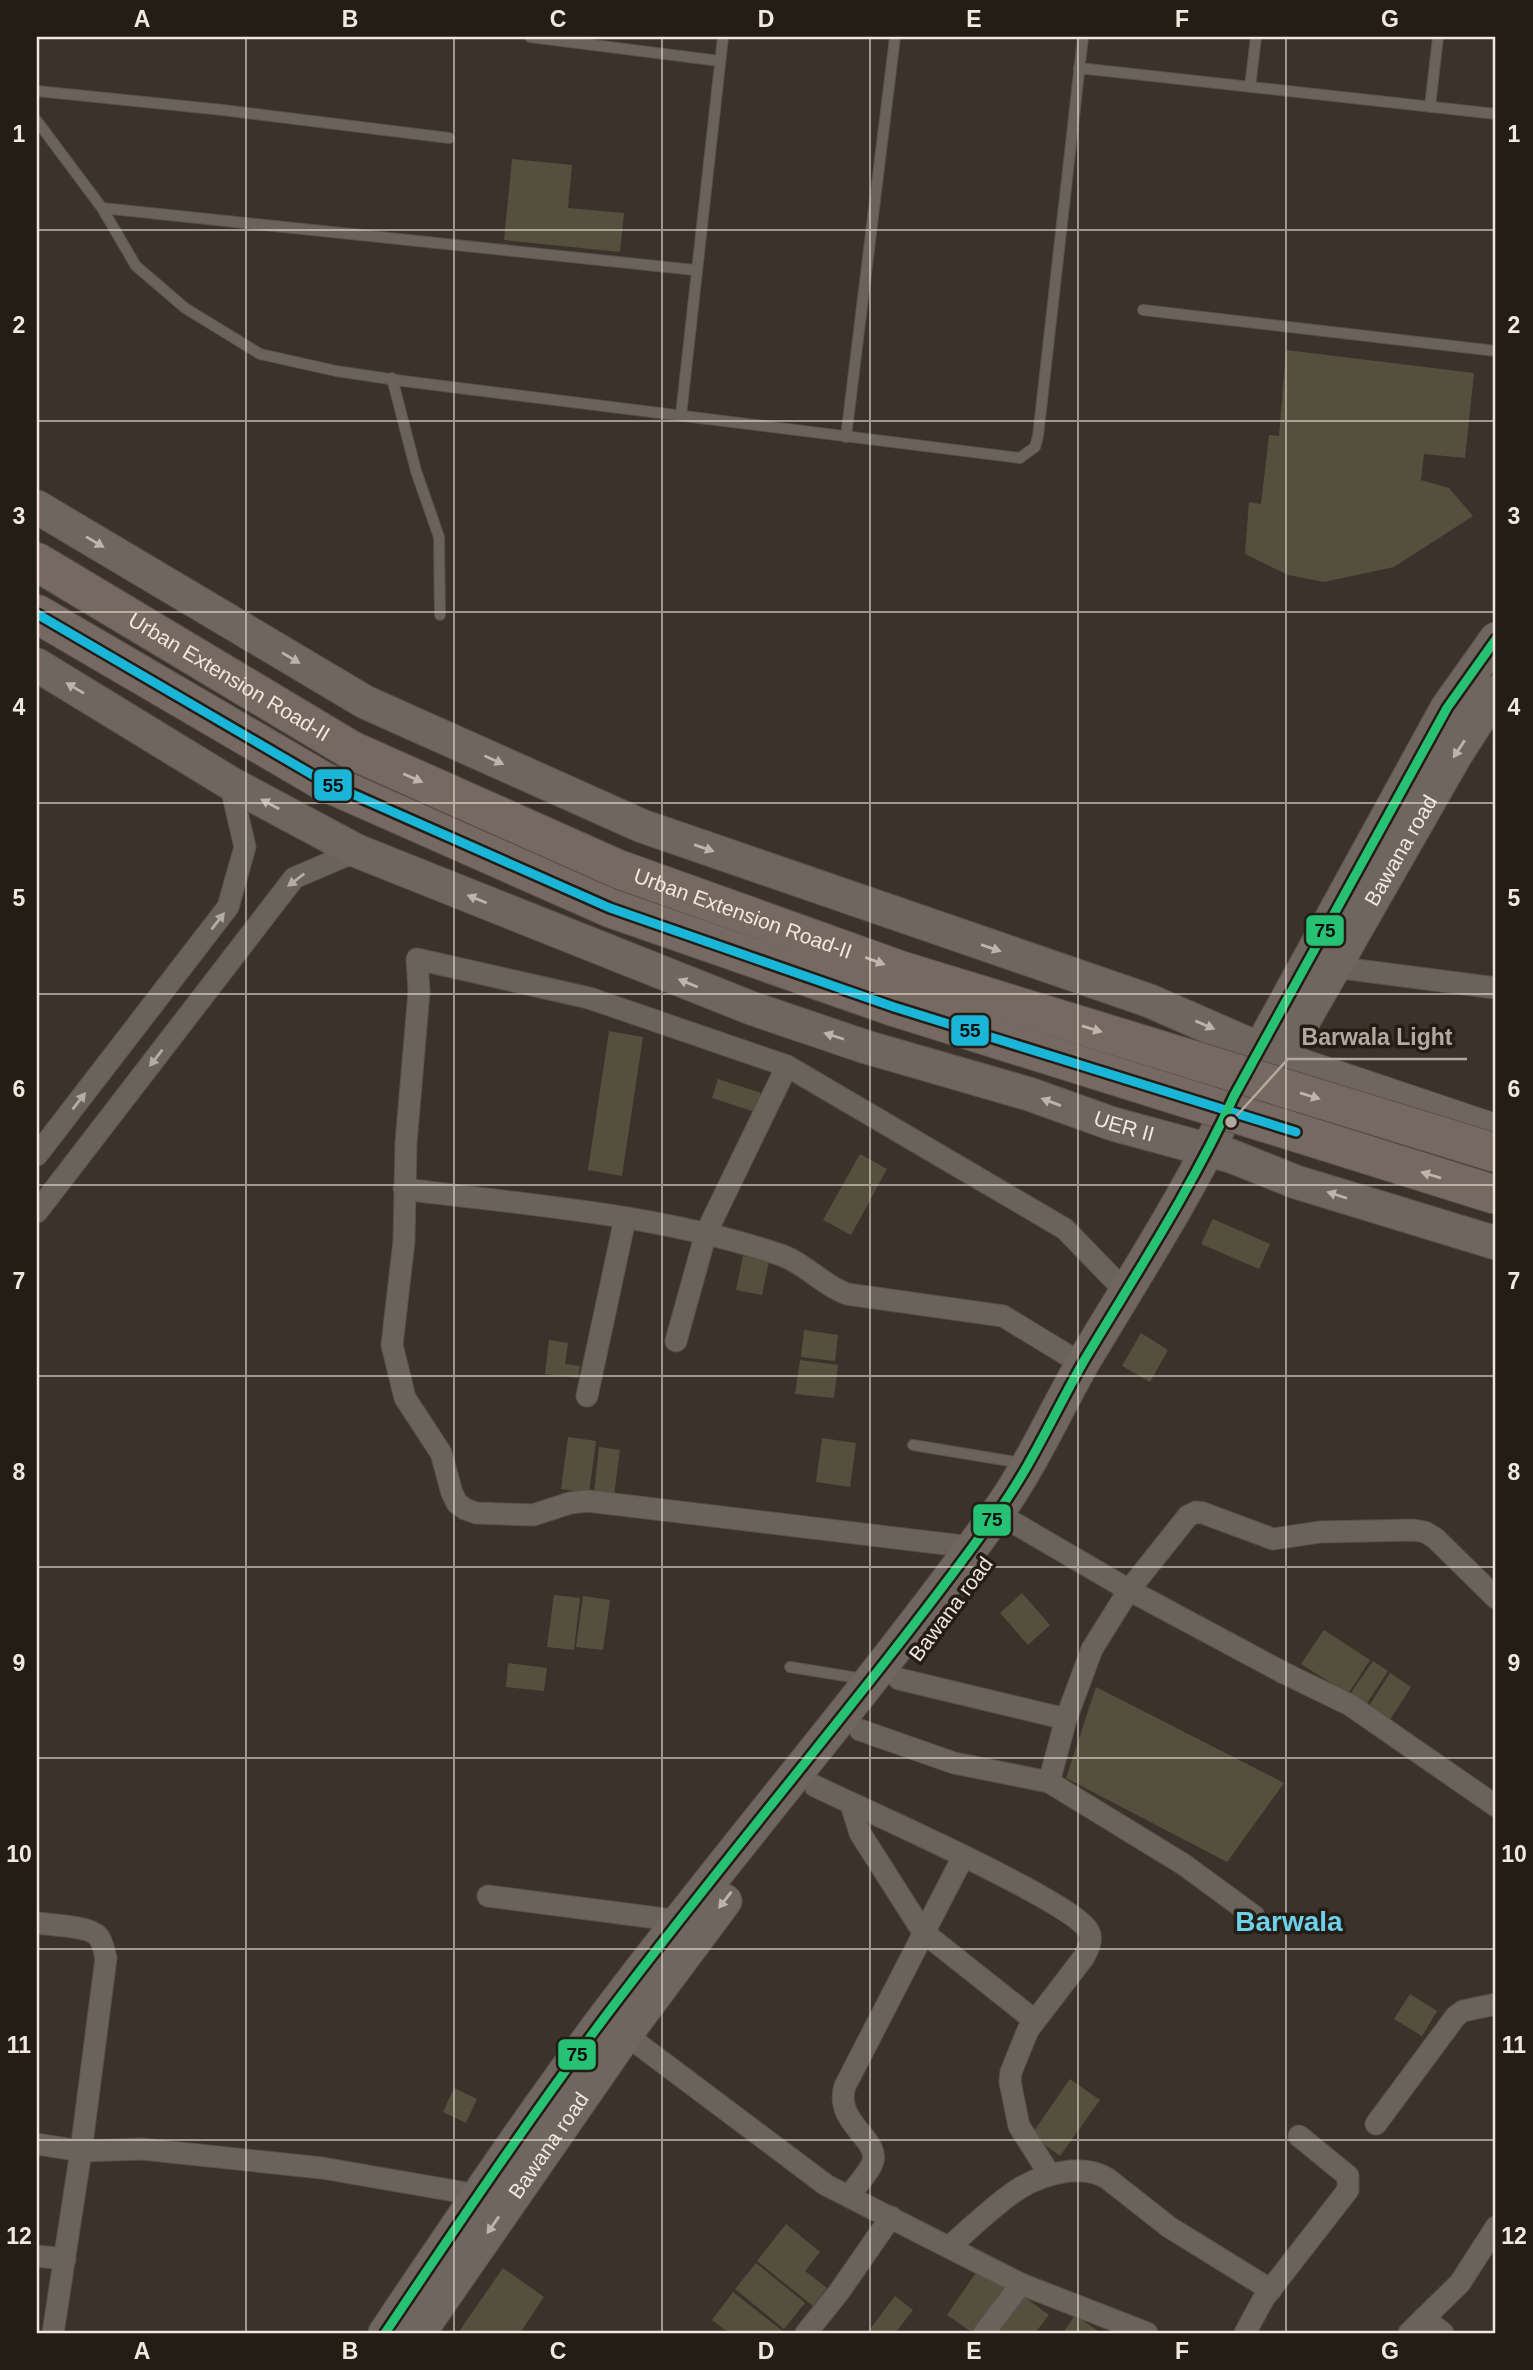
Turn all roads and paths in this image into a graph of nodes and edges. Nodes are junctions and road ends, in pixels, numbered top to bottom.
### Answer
1 (530, 37) edge
2 (723, 37) edge
3 (895, 37) edge
4 (1083, 37) edge
5 (1256, 37) edge
6 (1438, 37) edge
7 (720, 61) junction
8 (1079, 68) junction
9 (1250, 87) junction
10 (37, 91) edge
11 (1430, 107) junction
12 (1496, 114) edge
13 (37, 121) edge
14 (449, 138) dead end
15 (102, 208) junction
16 (695, 270) junction
17 (1143, 310) dead end
18 (1496, 351) edge
19 (392, 379) junction
20 (681, 415) junction
21 (846, 437) junction
22 (37, 507) edge
23 (37, 562) edge
24 (37, 614) edge
25 (439, 615) dead end
26 (1496, 639) edge
27 (37, 665) edge
28 (1496, 692) edge
29 (230, 783) junction
30 (357, 851) junction
31 (1334, 967) junction
32 (1496, 988) edge
33 (1271, 1054) junction
34 (787, 1066) junction
35 (1496, 1131) edge
36 (1220, 1153) junction
37 (1496, 1153) edge
38 (37, 1154) edge
39 (404, 1189) junction
40 (1496, 1195) edge
41 (37, 1212) edge
42 (625, 1219) junction
43 (706, 1233) junction
44 (1496, 1243) edge
45 (1126, 1292) junction
46 (676, 1341) dead end
47 (1082, 1364) junction
48 (587, 1396) dead end
49 (913, 1444) dead end
50 (1028, 1464) junction
51 (1006, 1518) junction
52 (971, 1547) junction
53 (1129, 1590) junction
54 (1496, 1598) edge
55 (790, 1667) dead end
56 (885, 1679) junction
57 (1066, 1719) junction
58 (860, 1730) junction
59 (1049, 1782) junction
60 (815, 1786) junction
61 (851, 1804) junction
62 (1496, 1807) edge
63 (962, 1857) junction
64 (488, 1896) dead end
65 (1254, 1916) dead end
66 (680, 1921) junction
67 (37, 1923) edge
68 (923, 1932) junction
69 (1496, 2004) edge
70 (1034, 2020) junction
71 (615, 2026) junction
72 (1376, 2124) dead end
73 (1299, 2136) dead end
74 (37, 2144) edge
75 (81, 2151) junction
76 (1050, 2175) junction
77 (478, 2195) junction
78 (849, 2196) junction
79 (891, 2217) junction
80 (1496, 2227) edge
81 (949, 2247) junction
82 (37, 2256) edge
83 (65, 2259) junction
84 (1021, 2284) junction
85 (1271, 2290) junction
86 (1416, 2326) edge
87 (53, 2333) edge
88 (385, 2333) edge
89 (419, 2333) edge
90 (806, 2333) edge
91 (984, 2333) edge
92 (1147, 2333) edge
93 (1245, 2333) edge
94 (1443, 2333) edge

1 - 7 lane
2 - 7 lane
3 - 21 lane
4 - 8 lane
5 - 9 lane
6 - 11 lane
7 - 16 lane
8 - 9 lane
8 - 21 lane
9 - 11 lane
10 - 14 lane
11 - 12 lane
13 - 15 lane
15 - 16 lane
15 - 19 lane
16 - 20 lane
17 - 18 lane
19 - 20 lane
19 - 25 lane
20 - 21 lane
22 -> 33 main road
23 -> 37 highway, Urban Extension Road-II, bridge
40 -> 24 highway, Urban Extension Road-II, bridge
26 - 33 main road, Bawana road
29 -> 27 main road, UER II
28 -> 31 main road, Bawana road
30 -> 29 main road, UER II
38 -> 29 street
36 -> 30 main road, UER II
30 -> 41 street
31 - 32 street
31 - 33 main road, Bawana road
33 - 35 main road
33 - 36 main road, Bawana road
34 - 39 street
34 - 43 street
34 - 45 street
44 -> 36 main road, UER II
36 - 45 main road, Bawana road
36 - 51 main road, Bawana road
39 - 42 street
39 - 52 street
42 - 43 street
42 - 48 street
43 - 46 street
43 - 47 street
45 - 47 main road, Bawana road
47 - 50 main road, Bawana road
49 - 50 lane
50 - 51 main road, Bawana road
51 - 52 main road, Bawana road
51 - 53 street
51 - 56 main road, Bawana road
52 - 56 main road, Bawana road
53 - 54 street
53 - 57 street
53 - 62 street
55 - 56 lane
56 - 57 street
56 - 58 main road, Bawana road
56 - 66 main road, Bawana road
57 - 59 street
58 - 59 street
58 - 60 main road, Bawana road
59 - 65 street
60 - 61 street
60 -> 71 main road, Bawana road
61 - 63 street
61 - 68 street
63 - 68 street
63 - 70 street
64 - 66 street
66 - 71 main road, Bawana road
67 - 75 street
68 - 70 street
68 - 78 street
69 - 72 street
70 - 76 street
71 - 77 main road, Bawana road
71 - 78 street
71 -> 89 main road, Bawana road
73 - 85 street
74 - 75 street
75 - 77 street
75 - 83 street
76 - 81 street
76 - 85 street
77 - 88 main road, Bawana road
78 - 79 street
79 - 81 street
79 - 90 street
80 - 86 street
81 - 84 street
82 - 83 street
83 - 87 street
84 - 91 street
84 - 92 street
85 - 93 street
86 - 94 street

